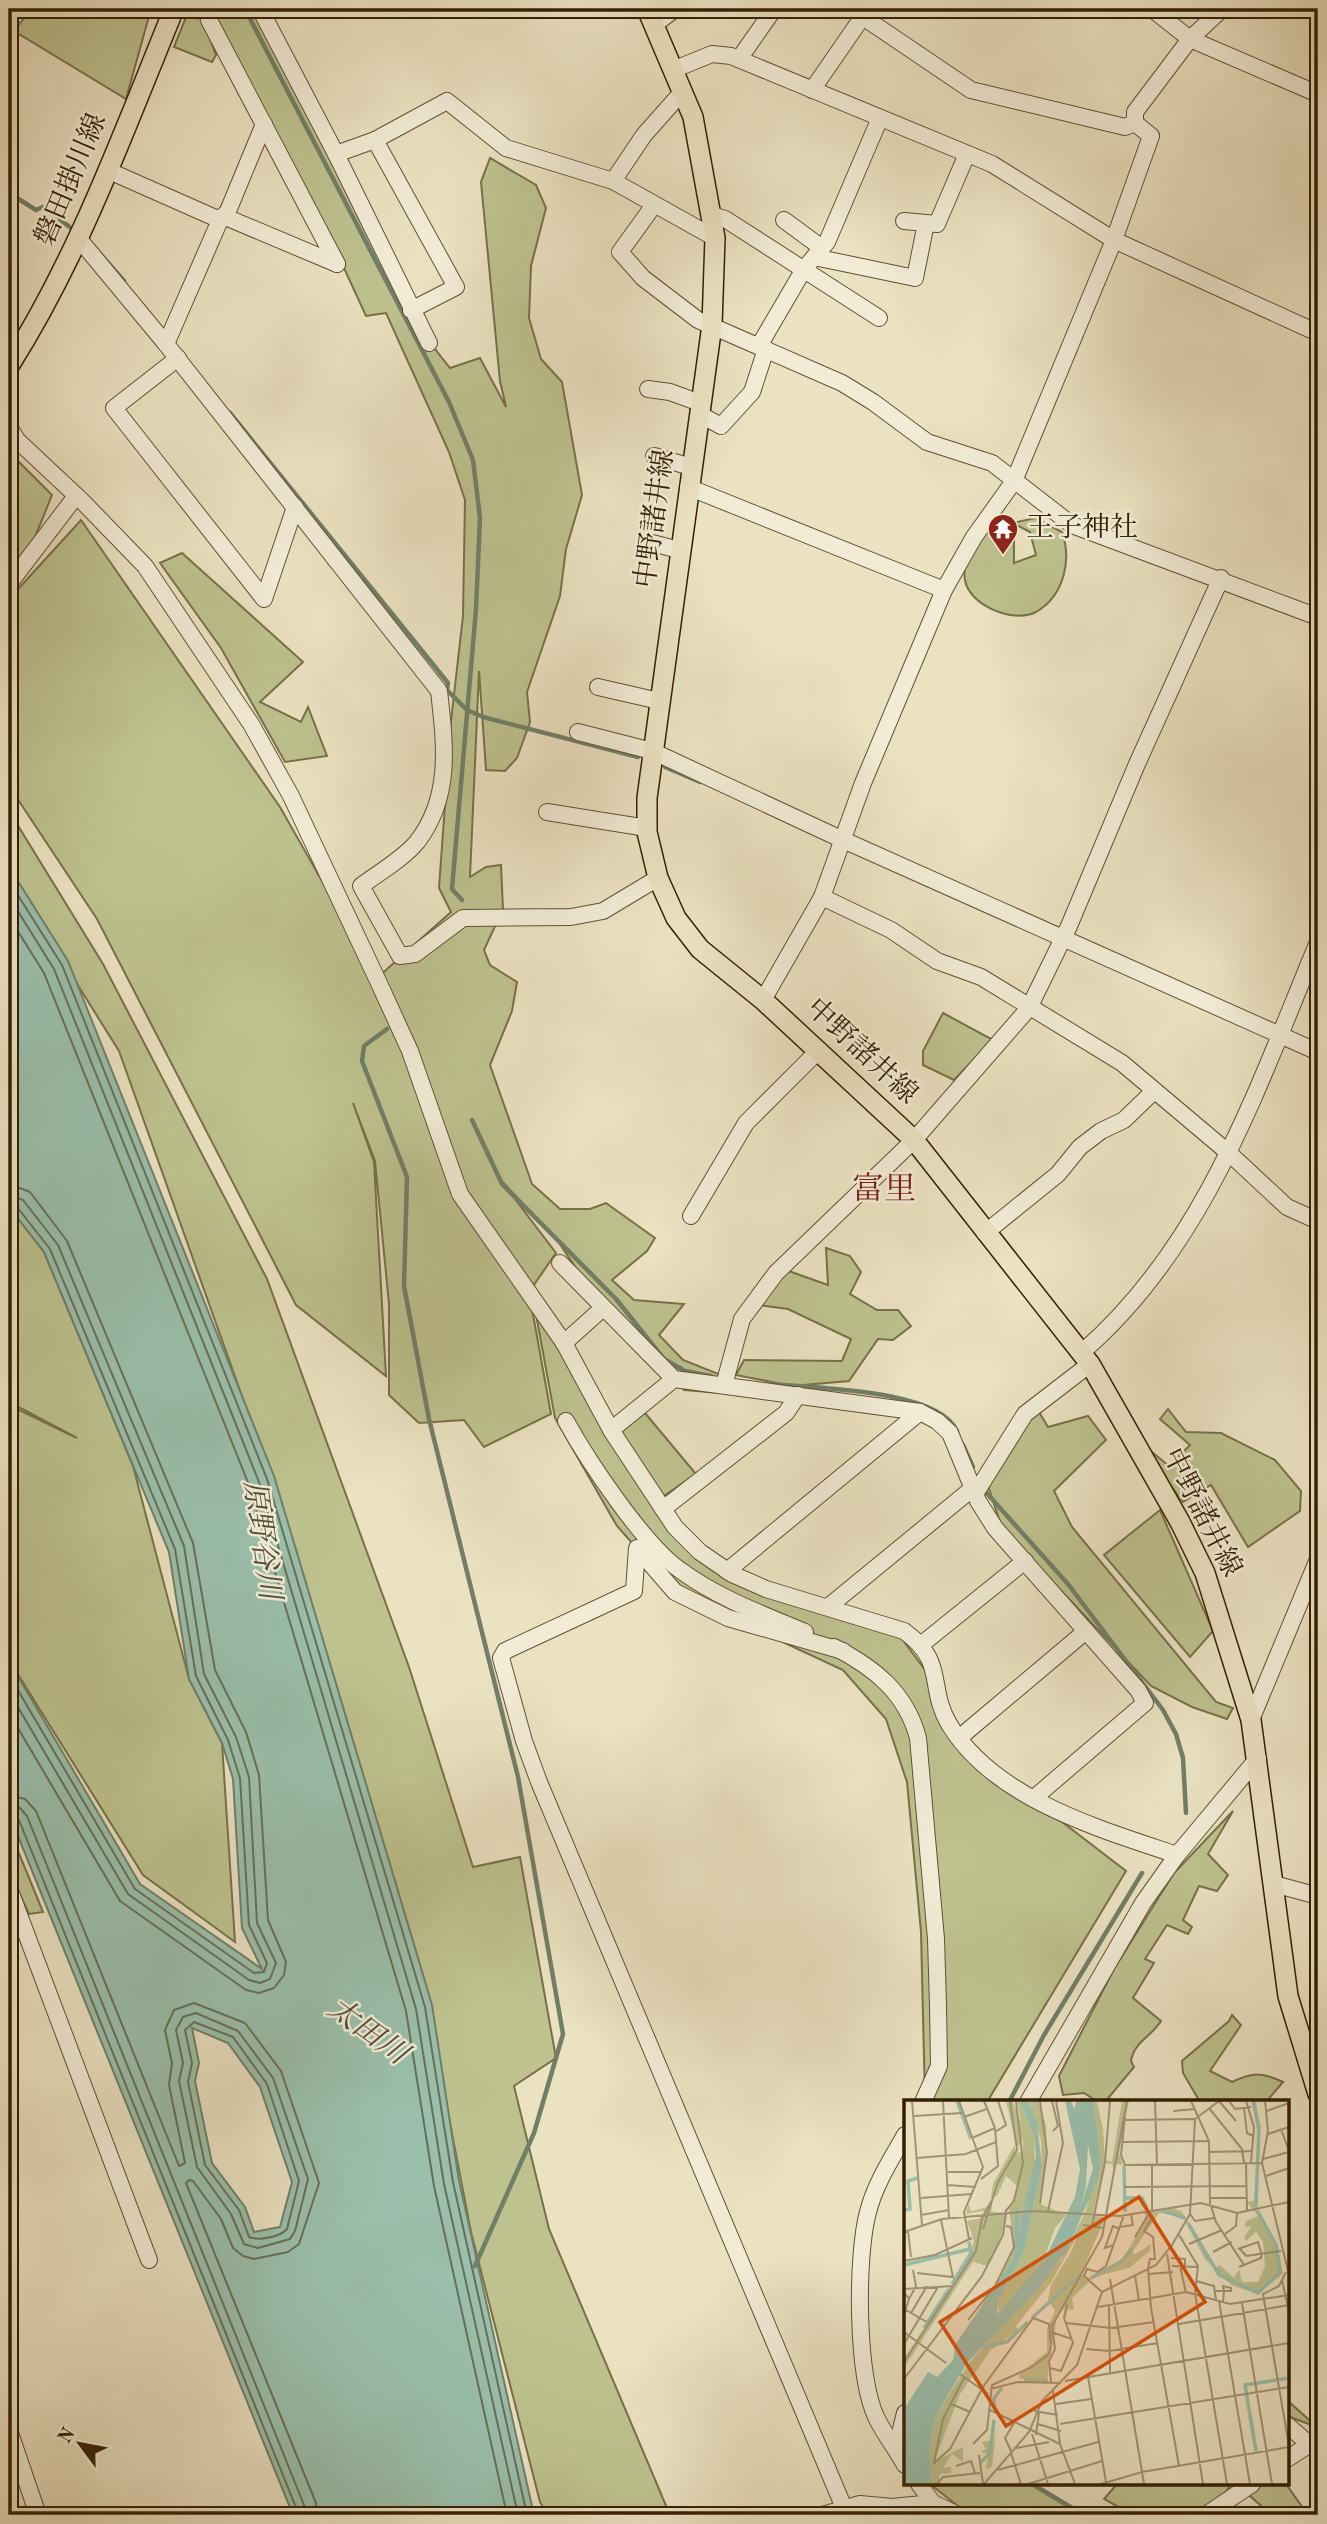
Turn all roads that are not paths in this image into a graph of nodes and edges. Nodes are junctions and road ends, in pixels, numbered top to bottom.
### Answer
1 (174, 9) edge
2 (208, 9) edge
3 (260, 9) edge
4 (675, 9) edge
5 (774, 9) edge
6 (1152, 9) edge
7 (1222, 9) edge
8 (866, 13) edge
9 (650, 17) edge
10 (1190, 39) junction
11 (739, 60) junction
12 (675, 69) junction
13 (812, 90) junction
14 (683, 91) junction
15 (1318, 94) edge
16 (880, 118) junction
17 (1135, 123) junction
18 (264, 124) junction
19 (375, 139) junction
20 (336, 153) junction
21 (967, 154) junction
22 (107, 170) junction
23 (613, 181) junction
24 (654, 205) junction
25 (712, 215) junction
26 (222, 218) junction
27 (784, 220) dead end
28 (904, 221) dead end
29 (926, 223) junction
30 (715, 238) junction
31 (79, 239) junction
32 (1114, 240) junction
33 (813, 258) junction
34 (411, 310) junction
35 (879, 318) dead end
36 (712, 325) junction
37 (1318, 333) edge
38 (429, 343) dead end
39 (166, 344) junction
40 (762, 348) junction
41 (178, 358) junction
42 (9, 366) edge
43 (649, 389) dead end
44 (699, 408) junction
45 (9, 427) edge
46 (654, 456) dead end
47 (691, 467) junction
48 (1014, 481) junction
49 (688, 487) junction
50 (76, 496) junction
51 (295, 507) junction
52 (652, 543) dead end
53 (679, 550) junction
54 (1221, 579) junction
55 (9, 584) edge
56 (944, 590) junction
57 (1318, 617) edge
58 (598, 687) dead end
59 (659, 701) junction
60 (578, 732) dead end
61 (652, 751) junction
62 (547, 812) dead end
63 (647, 828) junction
64 (841, 839) junction
65 (658, 878) junction
66 (822, 897) junction
67 (1063, 939) junction
68 (1318, 942) edge
69 (763, 1000) junction
70 (1029, 1008) junction
71 (1279, 1036) junction
72 (819, 1050) junction
73 (1318, 1052) edge
74 (1154, 1091) junction
75 (914, 1140) junction
76 (1230, 1154) junction
77 (691, 1216) dead end
78 (1318, 1221) edge
79 (985, 1233) junction
80 (560, 1263) dead end
81 (603, 1308) junction
82 (564, 1343) junction
83 (1085, 1359) junction
84 (674, 1378) junction
85 (725, 1382) junction
86 (798, 1395) junction
87 (920, 1412) junction
88 (566, 1421) dead end
89 (611, 1430) junction
90 (974, 1491) junction
91 (663, 1509) junction
92 (1318, 1559) edge
93 (1025, 1562) junction
94 (727, 1571) junction
95 (828, 1608) junction
96 (1086, 1631) junction
97 (922, 1644) junction
98 (843, 1651) junction
99 (1251, 1720) junction
100 (959, 1738) junction
101 (1258, 1758) junction
102 (1034, 1798) junction
103 (1177, 1855) junction
104 (1274, 1884) junction
105 (9, 1888) edge
106 (1318, 1896) edge
107 (1318, 2094) edge
108 (924, 2100) edge
109 (1029, 2100) edge
110 (904, 2137) edge
111 (149, 2260) dead end
112 (904, 2418) edge
113 (1288, 2426) edge
114 (9, 2430) edge
115 (1313, 2442) edge
116 (897, 2449) junction
117 (1288, 2458) edge
118 (904, 2463) edge
119 (920, 2486) edge
120 (1249, 2486) edge
121 (933, 2503) junction
122 (845, 2512) edge
123 (38, 2515) edge
124 (823, 2515) edge
125 (958, 2515) edge
126 (1206, 2515) edge

1 - 22 main road, 磐田掛川線
2 - 18 street
3 - 20 street
4 - 9 street
5 - 11 street
6 - 10 street
7 - 10 street
8 - 13 street
8 - 17 street
9 - 12 main road, 中野諸井線
10 - 15 street
10 - 17 street
11 - 12 street
11 - 13 street
12 - 14 main road, 中野諸井線
13 - 16 street
14 - 23 street
14 - 25 main road, 中野諸井線
16 - 21 street
16 - 33 street
17 - 32 street
18 - 26 street
18 - 26 street
19 - 20 street
19 - 23 street
19 - 34 street
20 - 34 street
21 - 29 street
21 - 32 street
22 - 26 street
22 - 31 main road, 磐田掛川線
23 - 24 street
24 - 30 street
24 - 36 street
25 - 30 main road, 中野諸井線
25 - 33 street
26 - 39 street
27 - 33 street
28 - 29 street
29 - 33 street
30 - 36 main road, 中野諸井線
31 - 39 street
31 - 42 main road, 磐田掛川線
32 - 37 street
32 - 48 street
33 - 35 street
33 - 40 street
34 - 38 street
36 - 40 street
36 - 44 main road, 中野諸井線
39 - 41 street
40 - 44 street
40 - 48 street
41 - 51 street
41 - 51 street
43 - 44 street
44 - 47 main road, 中野諸井線
45 - 50 street
46 - 47 street
47 - 49 main road, 中野諸井線
48 - 54 street
48 - 56 street
49 - 53 main road, 中野諸井線
49 - 56 street
50 - 55 street
50 - 82 street
51 - 65 street
52 - 53 street
53 - 59 main road, 中野諸井線
54 - 57 street
54 - 67 street
56 - 64 street
58 - 59 street
59 - 61 main road, 中野諸井線
60 - 61 street
61 - 63 main road, 中野諸井線
61 - 64 street
62 - 63 street
63 - 65 main road, 中野諸井線
64 - 66 street
64 - 67 street
65 - 69 main road, 中野諸井線
66 - 69 street
66 - 70 street
67 - 70 street
67 - 71 street
68 - 71 street
69 - 72 main road, 中野諸井線
70 - 74 street
70 - 75 street
71 - 73 street
71 - 76 street
72 - 75 main road, 中野諸井線
72 - 77 street
74 - 76 street
74 - 79 street
75 - 79 main road, 中野諸井線
75 - 85 street
76 - 78 street
76 - 83 street
79 - 83 main road, 中野諸井線
80 - 81 street
81 - 82 street
81 - 84 street
82 - 89 street
83 - 90 street
83 - 99 main road, 中野諸井線
84 - 85 street
84 - 89 street
85 - 86 street
86 - 87 street
86 - 91 street
87 - 90 street
87 - 94 street
88 - 98 street
89 - 91 street
90 - 93 street
90 - 95 street
91 - 94 street
92 - 99 street
93 - 96 street
93 - 97 street
94 - 95 street
95 - 97 street
96 - 100 street
96 - 102 street
97 - 100 street
98 - 108 street
98 - 122 street
99 - 101 main road, 中野諸井線
100 - 102 street
101 - 103 street
101 - 104 main road, 中野諸井線
102 - 103 street
103 - 109 street
104 - 106 street
104 - 107 main road, 中野諸井線
105 - 111 street
110 - 116 street
112 - 116 street
113 - 115 street
114 - 123 street
115 - 117 street
116 - 118 street
119 - 121 street
120 - 126 street
121 - 122 street
121 - 125 street
122 - 124 street

